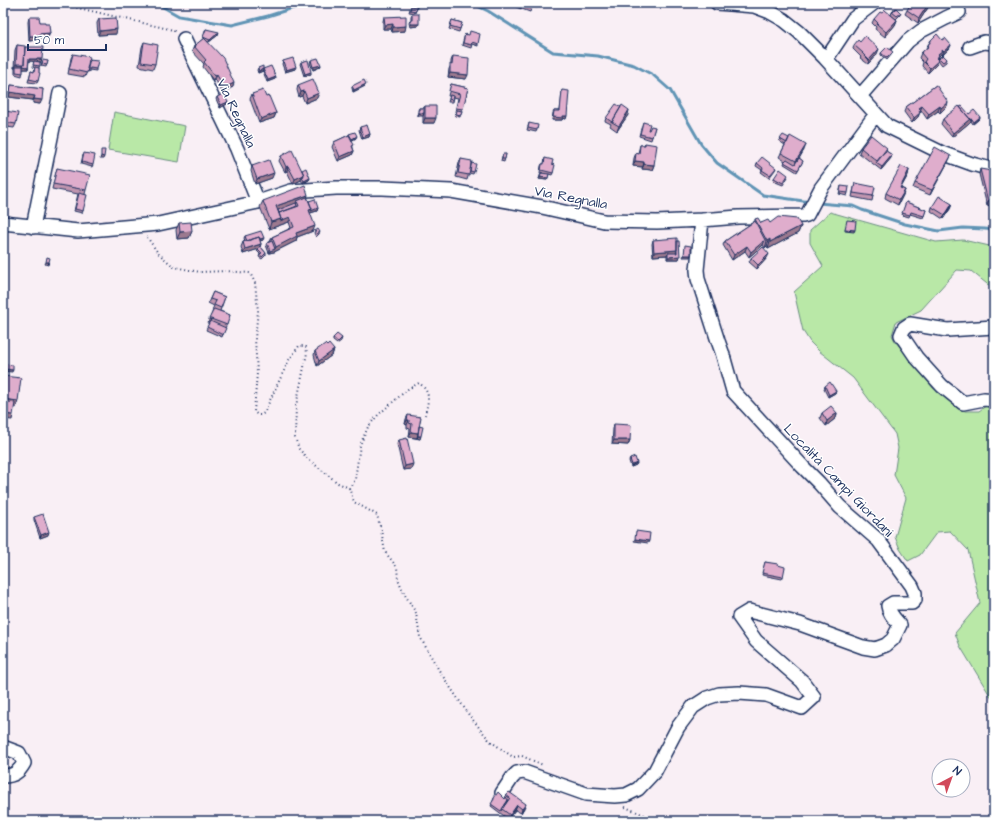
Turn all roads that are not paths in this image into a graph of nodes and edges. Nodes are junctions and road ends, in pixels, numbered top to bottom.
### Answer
1 (716, 3) edge
2 (874, 3) edge
3 (959, 12) dead end
4 (184, 39) road end
5 (994, 42) edge
6 (970, 47) dead end
7 (825, 58) junction
8 (60, 93) dead end
9 (860, 96) junction
10 (876, 114) junction
11 (994, 170) edge
12 (258, 202) junction
13 (702, 220) junction
14 (3, 223) edge
15 (33, 227) junction
16 (994, 327) edge
17 (994, 400) edge
18 (3, 747) edge
19 (3, 776) edge
20 (502, 793) dead end

1 - 7 street
2 - 7 street
3 - 9 street
4 - 12 street, Via Regnalla
5 - 6 street
7 - 9 street
8 - 15 street
9 - 10 street
10 - 11 street
10 - 13 street, Via Regnalla
12 - 13 street, Via Regnalla
12 - 15 street, Via Regnalla
13 - 20 street, Località Campi Giordani
14 - 15 street, Via Regnalla
16 - 17 street
18 - 19 street

